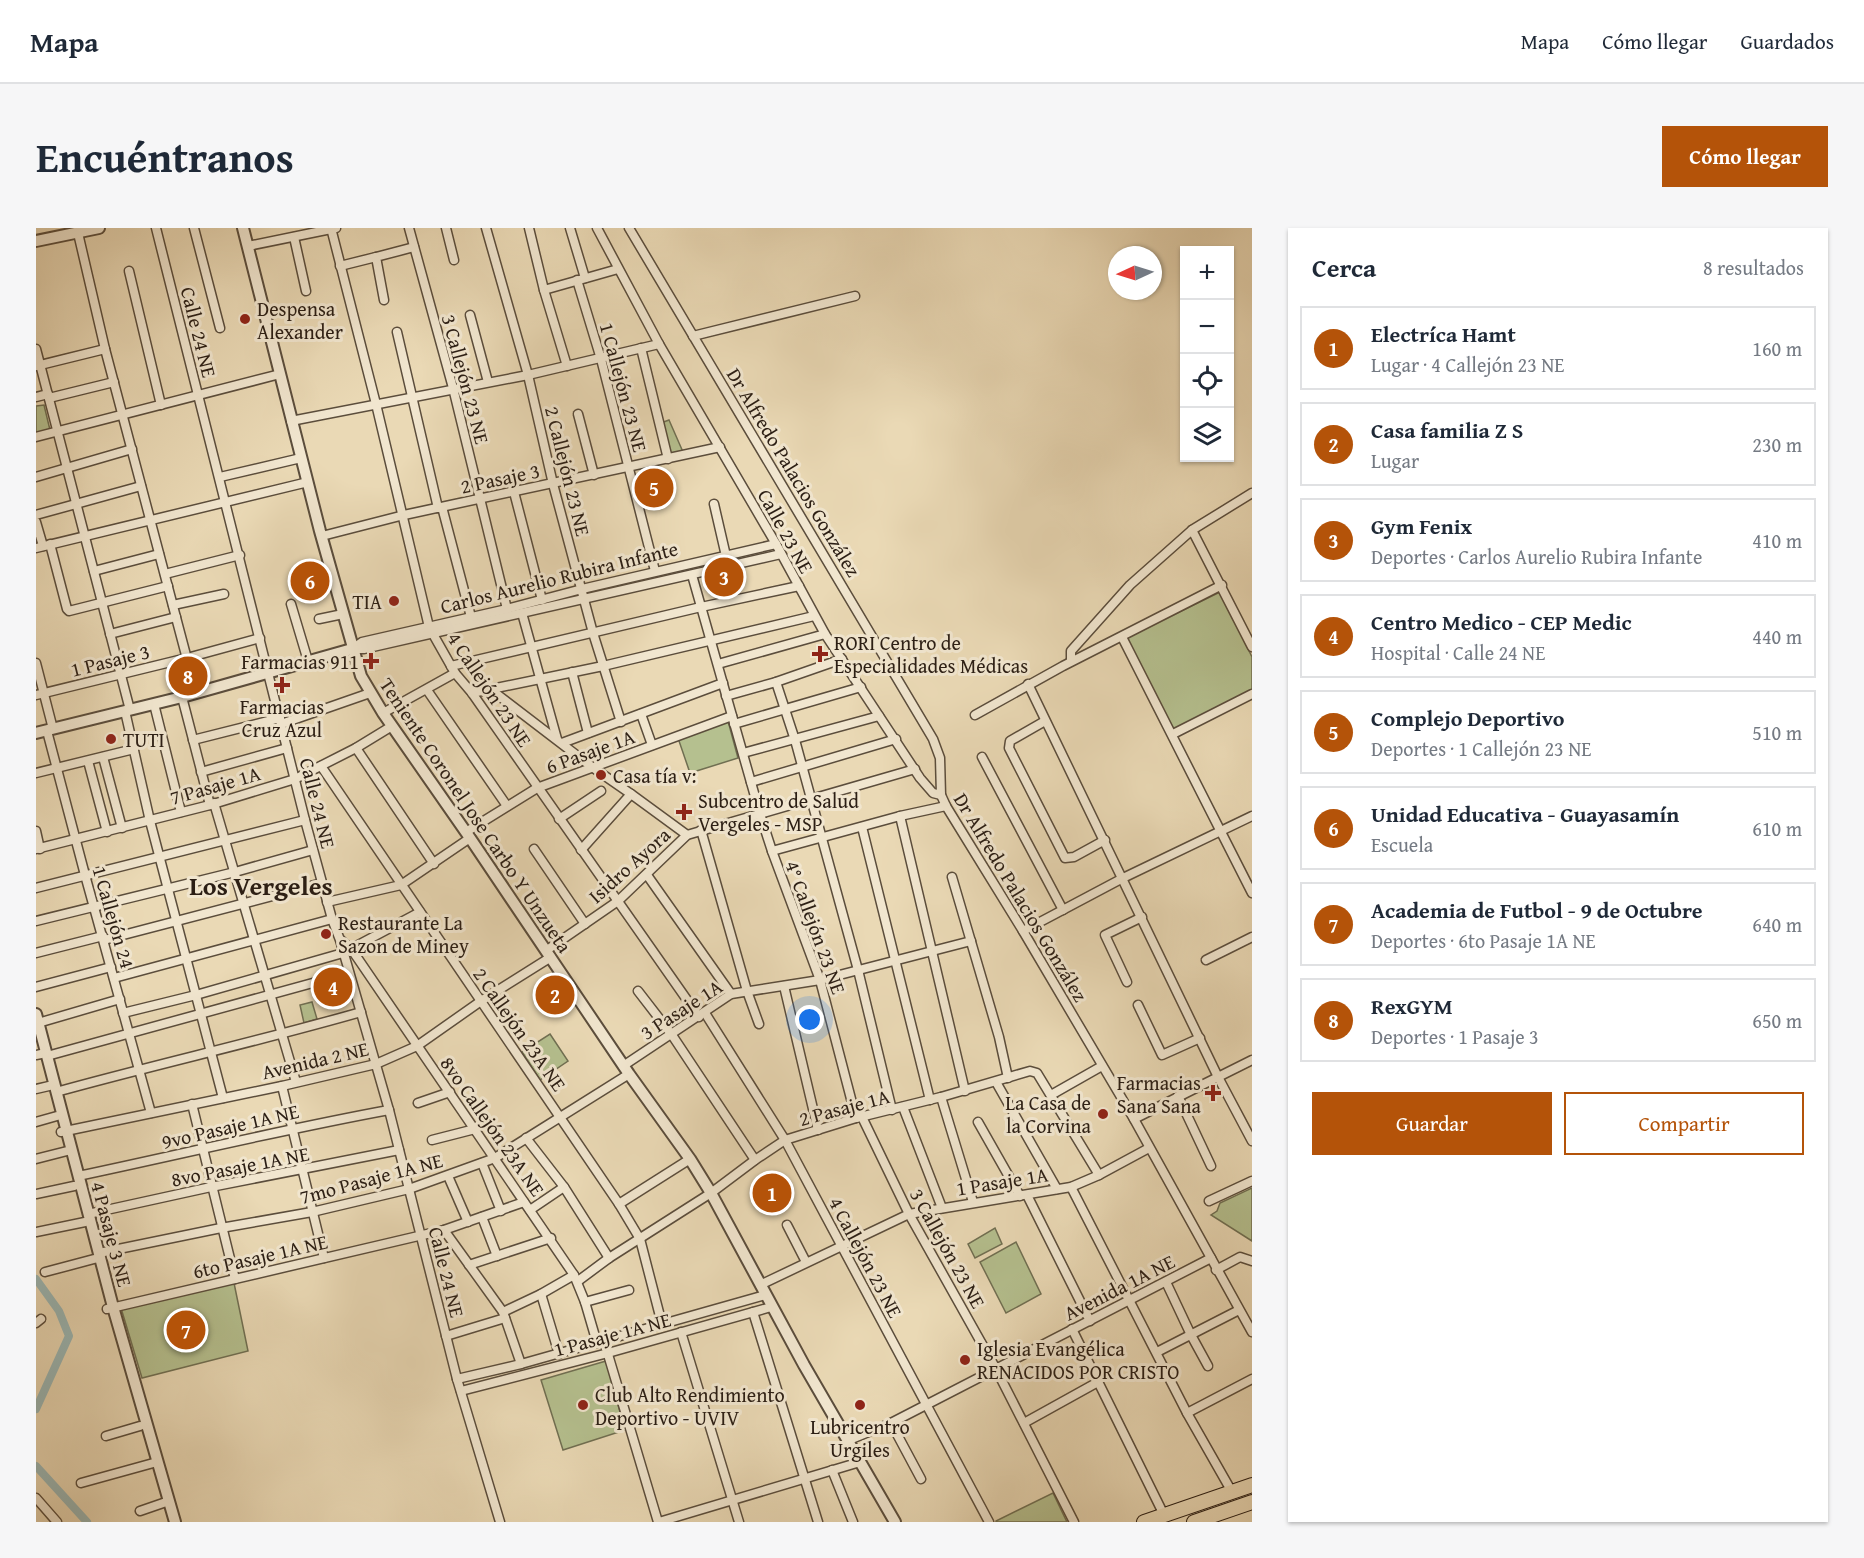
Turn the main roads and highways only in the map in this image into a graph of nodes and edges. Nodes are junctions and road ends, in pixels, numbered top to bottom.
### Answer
1 (1252, 1485) edge
2 (1252, 1490) edge
3 (1252, 1502) edge
4 (1220, 1513) junction
5 (1144, 1522) edge
6 (1194, 1522) edge

1 - 5 main road
2 - 4 main road
3 - 4 main road
4 - 6 main road

